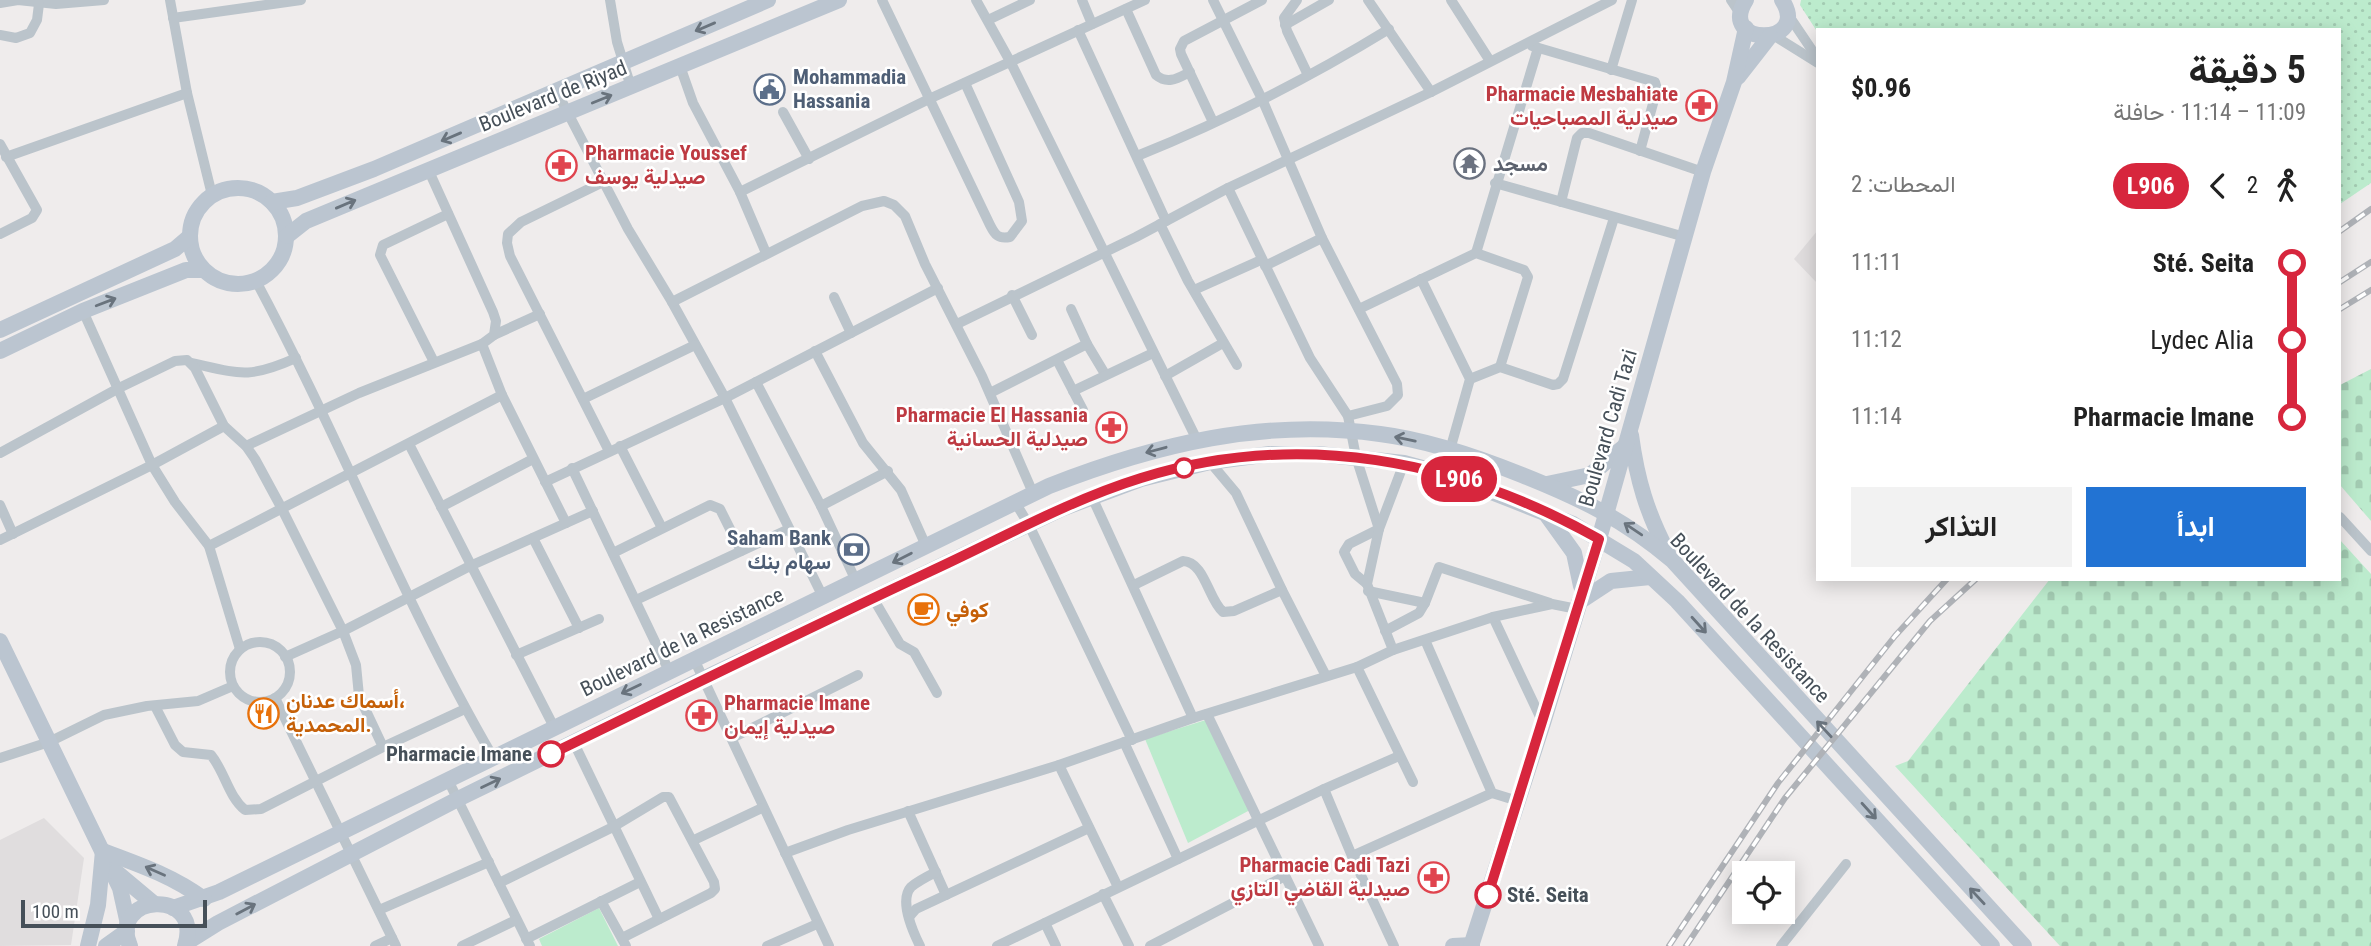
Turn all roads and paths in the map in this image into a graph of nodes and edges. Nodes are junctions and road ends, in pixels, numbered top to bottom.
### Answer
1 (104, 0) edge
2 (170, 0) edge
3 (213, 0) edge
4 (301, 0) edge
5 (610, 0) edge
6 (768, 0) edge
7 (839, 0) edge
8 (882, 0) edge
9 (976, 0) edge
10 (1030, 0) edge
11 (1082, 0) edge
12 (1145, 0) edge
13 (1213, 0) edge
14 (1262, 0) edge
15 (1297, 0) edge
16 (1329, 0) edge
17 (1368, 0) edge
18 (1612, 0) edge
19 (1632, 0) edge
20 (1731, 0) edge
21 (1456, 2) edge
22 (0, 3) edge
23 (39, 4) junction
24 (1784, 4) edge
25 (746, 5) edge
26 (1126, 9) junction
27 (215, 13) junction
28 (1744, 14) edge
29 (173, 18) junction
30 (1223, 19) junction
31 (988, 20) junction
32 (1092, 24) junction
33 (1285, 24) junction
34 (1389, 29) junction
35 (1078, 30) junction
36 (0, 35) edge
37 (1771, 35) junction
38 (1526, 44) junction
39 (1538, 48) junction
40 (1816, 58) edge
41 (1816, 60) edge
42 (1490, 61) junction
43 (622, 62) junction
44 (1011, 63) junction
45 (680, 66) junction
46 (1611, 70) junction
47 (1190, 72) junction
48 (1308, 75) junction
49 (1734, 82) junction
50 (965, 83) junction
51 (631, 87) junction
52 (556, 90) junction
53 (1431, 92) junction
54 (187, 93) junction
55 (929, 99) junction
56 (1262, 99) junction
57 (783, 112) dead end
58 (569, 113) junction
59 (1213, 122) junction
60 (0, 144) edge
61 (1640, 151) junction
62 (1137, 156) junction
63 (6, 157) junction
64 (809, 159) junction
65 (1289, 161) junction
66 (429, 169) junction
67 (1703, 172) junction
68 (603, 182) junction
69 (1495, 183) junction
70 (1228, 188) junction
71 (740, 192) junction
72 (212, 195) junction
73 (272, 202) junction
74 (1561, 202) junction
75 (449, 214) junction
76 (1614, 218) junction
77 (1163, 222) junction
78 (0, 234) edge
79 (287, 236) junction
80 (189, 237) junction
81 (1322, 237) junction
82 (1685, 237) junction
83 (1105, 252) junction
84 (766, 253) junction
85 (1476, 253) junction
86 (1263, 263) junction
87 (203, 270) junction
88 (1421, 279) junction
89 (256, 281) junction
90 (938, 288) junction
91 (1194, 290) junction
92 (1012, 295) junction
93 (834, 297) dead end
94 (672, 302) junction
95 (1071, 309) dead end
96 (1359, 309) junction
97 (83, 311) junction
98 (540, 314) junction
99 (957, 324) junction
100 (0, 330) edge
101 (851, 333) junction
102 (494, 335) junction
103 (1031, 335) dead end
104 (1223, 343) junction
105 (482, 344) junction
106 (1087, 344) junction
107 (695, 345) junction
108 (0, 351) edge
109 (815, 352) junction
110 (1153, 353) junction
111 (296, 358) junction
112 (1057, 360) junction
113 (434, 362) junction
114 (192, 363) junction
115 (1237, 365) dead end
116 (1500, 367) junction
117 (1105, 374) junction
118 (1165, 376) junction
119 (1470, 379) junction
120 (756, 382) junction
121 (119, 388) junction
122 (1073, 391) junction
123 (990, 393) junction
124 (502, 396) junction
125 (725, 398) junction
126 (583, 399) junction
127 (321, 409) junction
128 (1083, 410) dead end
129 (1350, 424) junction
130 (224, 426) junction
131 (1630, 429) junction
132 (1197, 440) junction
133 (409, 444) junction
134 (246, 446) junction
135 (1624, 447) junction
136 (614, 448) junction
137 (1450, 450) junction
138 (0, 453) edge
139 (1356, 457) junction
140 (533, 459) junction
141 (1210, 462) junction
142 (1404, 463) junction
143 (152, 465) junction
144 (572, 468) junction
145 (888, 471) junction
146 (349, 473) junction
147 (545, 482) junction
148 (1546, 485) junction
149 (1033, 493) junction
150 (1092, 497) junction
151 (1015, 502) junction
152 (0, 505) edge
153 (821, 506) junction
154 (441, 507) junction
155 (281, 508) junction
156 (593, 511) junction
157 (1544, 512) junction
158 (1606, 513) junction
159 (2341, 518) edge
160 (566, 523) junction
161 (1029, 525) junction
162 (662, 528) junction
163 (789, 528) junction
164 (1379, 529) junction
165 (13, 534) junction
166 (533, 538) junction
167 (1599, 539) junction
168 (0, 540) edge
169 (209, 546) junction
170 (926, 546) junction
171 (741, 551) junction
172 (2371, 551) edge
173 (613, 554) junction
174 (1673, 561) junction
175 (470, 566) junction
176 (1650, 577) junction
177 (856, 581) junction
178 (1134, 585) junction
179 (1368, 587) junction
180 (1282, 590) junction
181 (823, 597) junction
182 (409, 598) junction
183 (873, 598) junction
184 (636, 600) junction
185 (1579, 601) junction
186 (1425, 603) junction
187 (1552, 604) junction
188 (1493, 617) junction
189 (599, 619) dead end
190 (579, 628) junction
191 (343, 631) junction
192 (1385, 631) junction
193 (1424, 640) junction
194 (0, 641) edge
195 (240, 649) junction
196 (1393, 650) junction
197 (516, 655) junction
198 (285, 657) junction
199 (694, 659) junction
200 (1357, 667) junction
201 (669, 671) junction
202 (858, 675) dead end
203 (1326, 676) junction
204 (703, 679) junction
205 (233, 686) junction
206 (937, 693) dead end
207 (275, 698) junction
208 (155, 706) junction
209 (465, 709) junction
210 (1207, 714) junction
211 (1194, 718) junction
212 (1543, 723) junction
213 (554, 727) junction
214 (732, 738) junction
215 (1128, 741) junction
216 (49, 742) junction
217 (574, 743) junction
218 (383, 747) junction
219 (1399, 756) junction
220 (493, 757) junction
221 (0, 758) edge
222 (1059, 765) junction
223 (447, 780) junction
224 (317, 781) junction
225 (1413, 782) dead end
226 (1324, 789) junction
227 (1492, 793) junction
228 (458, 799) junction
229 (1518, 802) junction
230 (762, 807) junction
231 (908, 811) junction
232 (1258, 821) junction
233 (613, 827) junction
234 (1089, 828) junction
235 (342, 832) junction
236 (694, 840) junction
237 (103, 851) junction
238 (352, 853) junction
239 (785, 853) junction
240 (1352, 856) junction
241 (1178, 859) junction
242 (489, 862) junction
243 (1846, 864) dead end
244 (111, 868) junction
245 (936, 872) junction
246 (1285, 876) junction
247 (640, 882) junction
248 (499, 883) junction
249 (1118, 887) junction
250 (1102, 894) junction
251 (946, 895) junction
252 (204, 899) junction
253 (601, 901) junction
254 (153, 903) junction
255 (173, 908) junction
256 (379, 910) junction
257 (909, 918) junction
258 (659, 919) junction
259 (516, 920) junction
260 (1045, 923) junction
261 (817, 924) junction
262 (128, 934) edge
263 (394, 942) edge
264 (624, 942) edge
265 (528, 943) edge
266 (186, 944) edge
267 (1472, 945) edge
268 (88, 946) edge
269 (106, 946) edge
270 (375, 946) edge
271 (462, 946) edge
272 (767, 946) edge
273 (829, 946) edge
274 (920, 946) edge
275 (998, 946) edge
276 (1056, 946) edge
277 (1129, 946) edge
278 (1150, 946) edge
279 (1319, 946) edge
280 (1394, 946) edge
281 (1453, 946) edge
282 (1781, 946) edge
283 (1992, 946) edge
284 (2024, 946) edge

1 - 23 street
2 - 29 street
3 - 27 street
4 - 27 street
5 - 43 street
6 - 25 main road, Boulevard de Riyad
7 - 45 main road, Boulevard de Riyad
8 - 55 street
9 - 31 street
10 - 31 street
11 - 32 street
12 - 26 street
13 - 30 street
14 - 30 street
15 - 33 street
16 - 33 street
17 - 34 street
18 - 38 street
19 - 46 street
20 - 28 street
21 - 42 street
22 - 23 street
23 - 36 street
24 - 37 main road, Boulevard Cadi Tazi
24 - 40 street
25 -> 43 main road, Boulevard de Riyad
26 - 32 street
26 - 47 street
27 - 29 street
28 - 37 main road
28 - 49 main road, Boulevard Cadi Tazi
29 - 54 street
30 - 47 street
30 - 56 street
31 - 44 street
32 - 35 street
33 - 48 street
34 - 48 street
34 - 53 street
35 - 44 street
35 - 62 street
37 - 41 street
37 - 49 main road, Boulevard Cadi Tazi
38 - 39 street
38 - 42 street
39 - 46 street
39 - 69 street
42 - 53 street
43 - 51 street
43 - 52 main road, Boulevard de Riyad
44 - 50 street
44 - 83 street
45 - 51 main road, Boulevard de Riyad
45 - 71 street
46 - 61 street
47 - 59 street
48 - 56 street
49 - 67 main road, Boulevard Cadi Tazi
50 - 55 street
50 - 55 street
58 -> 51 main road, Boulevard de Riyad
52 - 58 street
52 -> 73 main road, Boulevard de Riyad
53 - 65 street
54 - 63 street
54 - 72 street
55 - 64 street
56 - 59 street
56 - 65 street
57 - 64 street
58 - 66 main road, Boulevard de Riyad
58 - 68 street
59 - 62 street
60 - 63 street
61 - 67 street
61 - 74 street
62 - 77 street
63 - 78 street
64 - 71 street
65 - 70 street
65 - 81 street
66 - 75 street
79 -> 66 main road, Boulevard de Riyad
67 - 82 main road, Boulevard Cadi Tazi
68 - 94 street
68 - 98 street
69 - 74 street
69 - 85 street
70 - 77 street
70 - 86 street
71 - 84 street
72 - 73 main road
72 - 80 main road
73 - 79 main road
74 - 76 street
75 - 102 street
75 - 113 street
76 - 82 street
76 - 116 street
77 - 83 street
77 - 91 street
79 - 89 main road
80 - 87 main road
80 - 100 main road
81 - 86 street
81 - 96 street
82 - 131 main road, Boulevard Cadi Tazi
83 - 92 street
83 - 110 street
84 - 90 street
84 - 94 street
85 - 88 street
85 - 116 street
86 - 91 street
86 - 129 street
87 - 89 main road
97 -> 87 main road
88 - 96 street
88 - 119 street
89 - 111 street
90 - 99 street
90 - 101 street
91 - 104 street
92 - 99 street
92 - 103 street
93 - 101 street
94 - 107 street
95 - 106 street
96 - 129 street
97 - 108 main road
97 - 121 street
98 - 102 street
98 - 126 street
99 - 123 street
101 - 109 street
102 - 105 street
104 - 115 street
104 - 118 street
105 - 113 street
105 - 124 street
106 - 112 street
106 - 117 street
107 - 125 street
107 - 126 street
109 - 120 street
109 - 145 street
110 - 117 street
110 - 118 street
111 - 114 street
111 - 127 street
112 - 122 street
112 - 123 street
113 - 127 street
114 - 121 street
114 - 130 street
116 - 119 street
117 - 122 street
118 - 132 street
119 - 137 street
120 - 125 street
120 - 153 street
121 - 138 street
121 - 143 street
122 - 128 street
123 - 149 street
124 - 133 street
124 - 140 street
125 - 136 street
125 - 163 street
126 - 136 street
127 - 134 street
127 - 146 street
129 - 132 main road, Boulevard de la Resistance
137 -> 129 main road, Boulevard de la Resistance
129 - 139 street
130 - 134 street
130 - 143 street
131 - 135 main road, Boulevard Cadi Tazi
131 - 174 main road
132 -> 149 main road, Boulevard de la Resistance
133 - 146 street
133 - 154 street
134 - 155 street
135 - 148 main road
135 - 158 main road, Boulevard Cadi Tazi
136 - 144 street
136 - 162 street
137 - 148 main road, Boulevard de la Resistance
139 - 141 main road, Boulevard de la Resistance
139 - 142 main road, Boulevard de la Resistance
139 - 164 street
140 - 147 street
140 - 154 street
141 - 150 main road, Boulevard de la Resistance
141 - 180 street
142 - 157 main road, Boulevard de la Resistance
142 - 164 street
143 - 165 street
143 - 169 street
144 - 147 street
144 - 156 street
145 - 153 street
145 - 170 street
146 - 155 street
146 - 182 street
147 - 160 street
148 - 158 main road, Boulevard de la Resistance
149 - 151 main road, Boulevard de la Resistance
150 - 161 main road, Boulevard de la Resistance
150 - 178 street
151 - 161 street
151 - 170 main road, Boulevard de la Resistance
152 - 165 street
153 - 177 street
154 - 175 street
155 - 169 street
155 - 191 street
156 - 160 street
156 - 173 street
157 - 167 main road, Boulevard de la Resistance
157 - 185 main road
158 - 167 main road, Boulevard Cadi Tazi
174 -> 158 main road, Boulevard de la Resistance
159 - 172 street
160 - 166 street
161 - 183 main road, Boulevard de la Resistance
161 - 215 street
162 - 171 street
162 - 173 street
163 - 171 street
163 - 181 street
164 - 179 street
164 - 179 street
165 - 168 street
166 - 175 street
166 - 190 street
167 - 176 main road, Boulevard de la Resistance
167 - 185 main road, Boulevard Cadi Tazi
169 - 195 street
170 -> 177 main road, Boulevard de la Resistance
171 - 184 street
173 - 184 street
284 -> 174 main road, Boulevard de la Resistance
175 - 182 street
175 - 197 street
176 - 185 main road
176 -> 283 main road, Boulevard de la Resistance
177 - 181 main road, Boulevard de la Resistance
178 - 180 street
178 - 211 street
179 - 186 street
179 - 192 street
180 - 203 street
181 - 199 main road, Boulevard de la Resistance
182 - 191 street
182 - 209 street
183 - 204 main road, Boulevard de la Resistance
183 - 206 street
184 - 201 street
185 - 187 street
185 - 212 main road, Boulevard Cadi Tazi
186 - 187 street
186 - 192 street
187 - 188 street
188 - 193 street
188 - 212 street
189 - 190 street
190 - 197 street
191 - 198 street
191 - 218 street
192 - 196 street
193 - 196 street
193 - 227 street
194 - 216 main road
195 - 198 street
195 - 205 street
196 - 200 street
197 - 213 street
198 - 207 street
199 - 201 main road, Boulevard de la Resistance
199 - 204 street
200 - 203 street
200 - 219 street
201 -> 213 main road, Boulevard de la Resistance
202 - 214 street
203 - 210 street
204 - 214 street
204 - 217 main road, Boulevard de la Resistance
205 - 207 street
205 - 208 street
207 - 224 street
208 - 216 street
208 - 224 street
209 - 218 street
209 - 220 street
210 - 211 street
210 - 232 street
211 - 215 street
212 - 229 main road, Boulevard Cadi Tazi
213 - 220 main road, Boulevard de la Resistance
214 - 230 street
215 - 222 street
215 - 241 street
216 - 221 street
216 - 237 main road
228 -> 217 main road, Boulevard de la Resistance
217 - 233 street
218 - 224 street
219 - 225 street
219 - 226 street
220 - 223 main road, Boulevard de la Resistance
222 - 231 street
222 - 234 street
223 - 228 street
223 - 235 main road, Boulevard de la Resistance
224 - 235 street
226 - 232 street
226 - 240 street
227 - 229 street
227 - 240 street
228 - 238 main road, Boulevard de la Resistance
228 - 242 street
229 - 267 main road, Boulevard Cadi Tazi
230 - 236 street
230 - 239 street
231 - 239 street
231 - 245 street
232 - 241 street
232 - 246 street
233 - 236 street
233 - 247 street
233 - 248 street
234 - 249 street
234 - 251 street
235 - 238 street
235 - 252 main road, Boulevard de la Resistance
236 - 258 street
237 - 244 main road
252 -> 237 main road
237 - 268 main road
238 - 256 street
266 -> 238 main road, Boulevard de la Resistance
239 - 261 street
240 - 280 street
241 - 249 street
242 - 248 street
242 - 256 street
243 - 282 street
244 - 254 main road
244 - 262 main road
245 - 251 street
245 - 257 street
246 - 278 street
246 - 279 street
247 - 253 street
247 - 258 street
248 - 259 street
249 - 250 street
250 - 260 street
250 - 277 street
251 - 257 street
252 - 255 main road, Boulevard de la Resistance
253 - 264 street
253 - 265 street
254 - 255 main road
254 - 262 main road
255 - 266 main road
256 - 263 street
257 - 274 street
258 - 264 street
259 - 265 street
259 - 271 street
260 - 275 street
260 - 276 street
261 - 272 street
261 - 273 street
262 - 269 main road
263 - 270 street
267 - 281 main road

